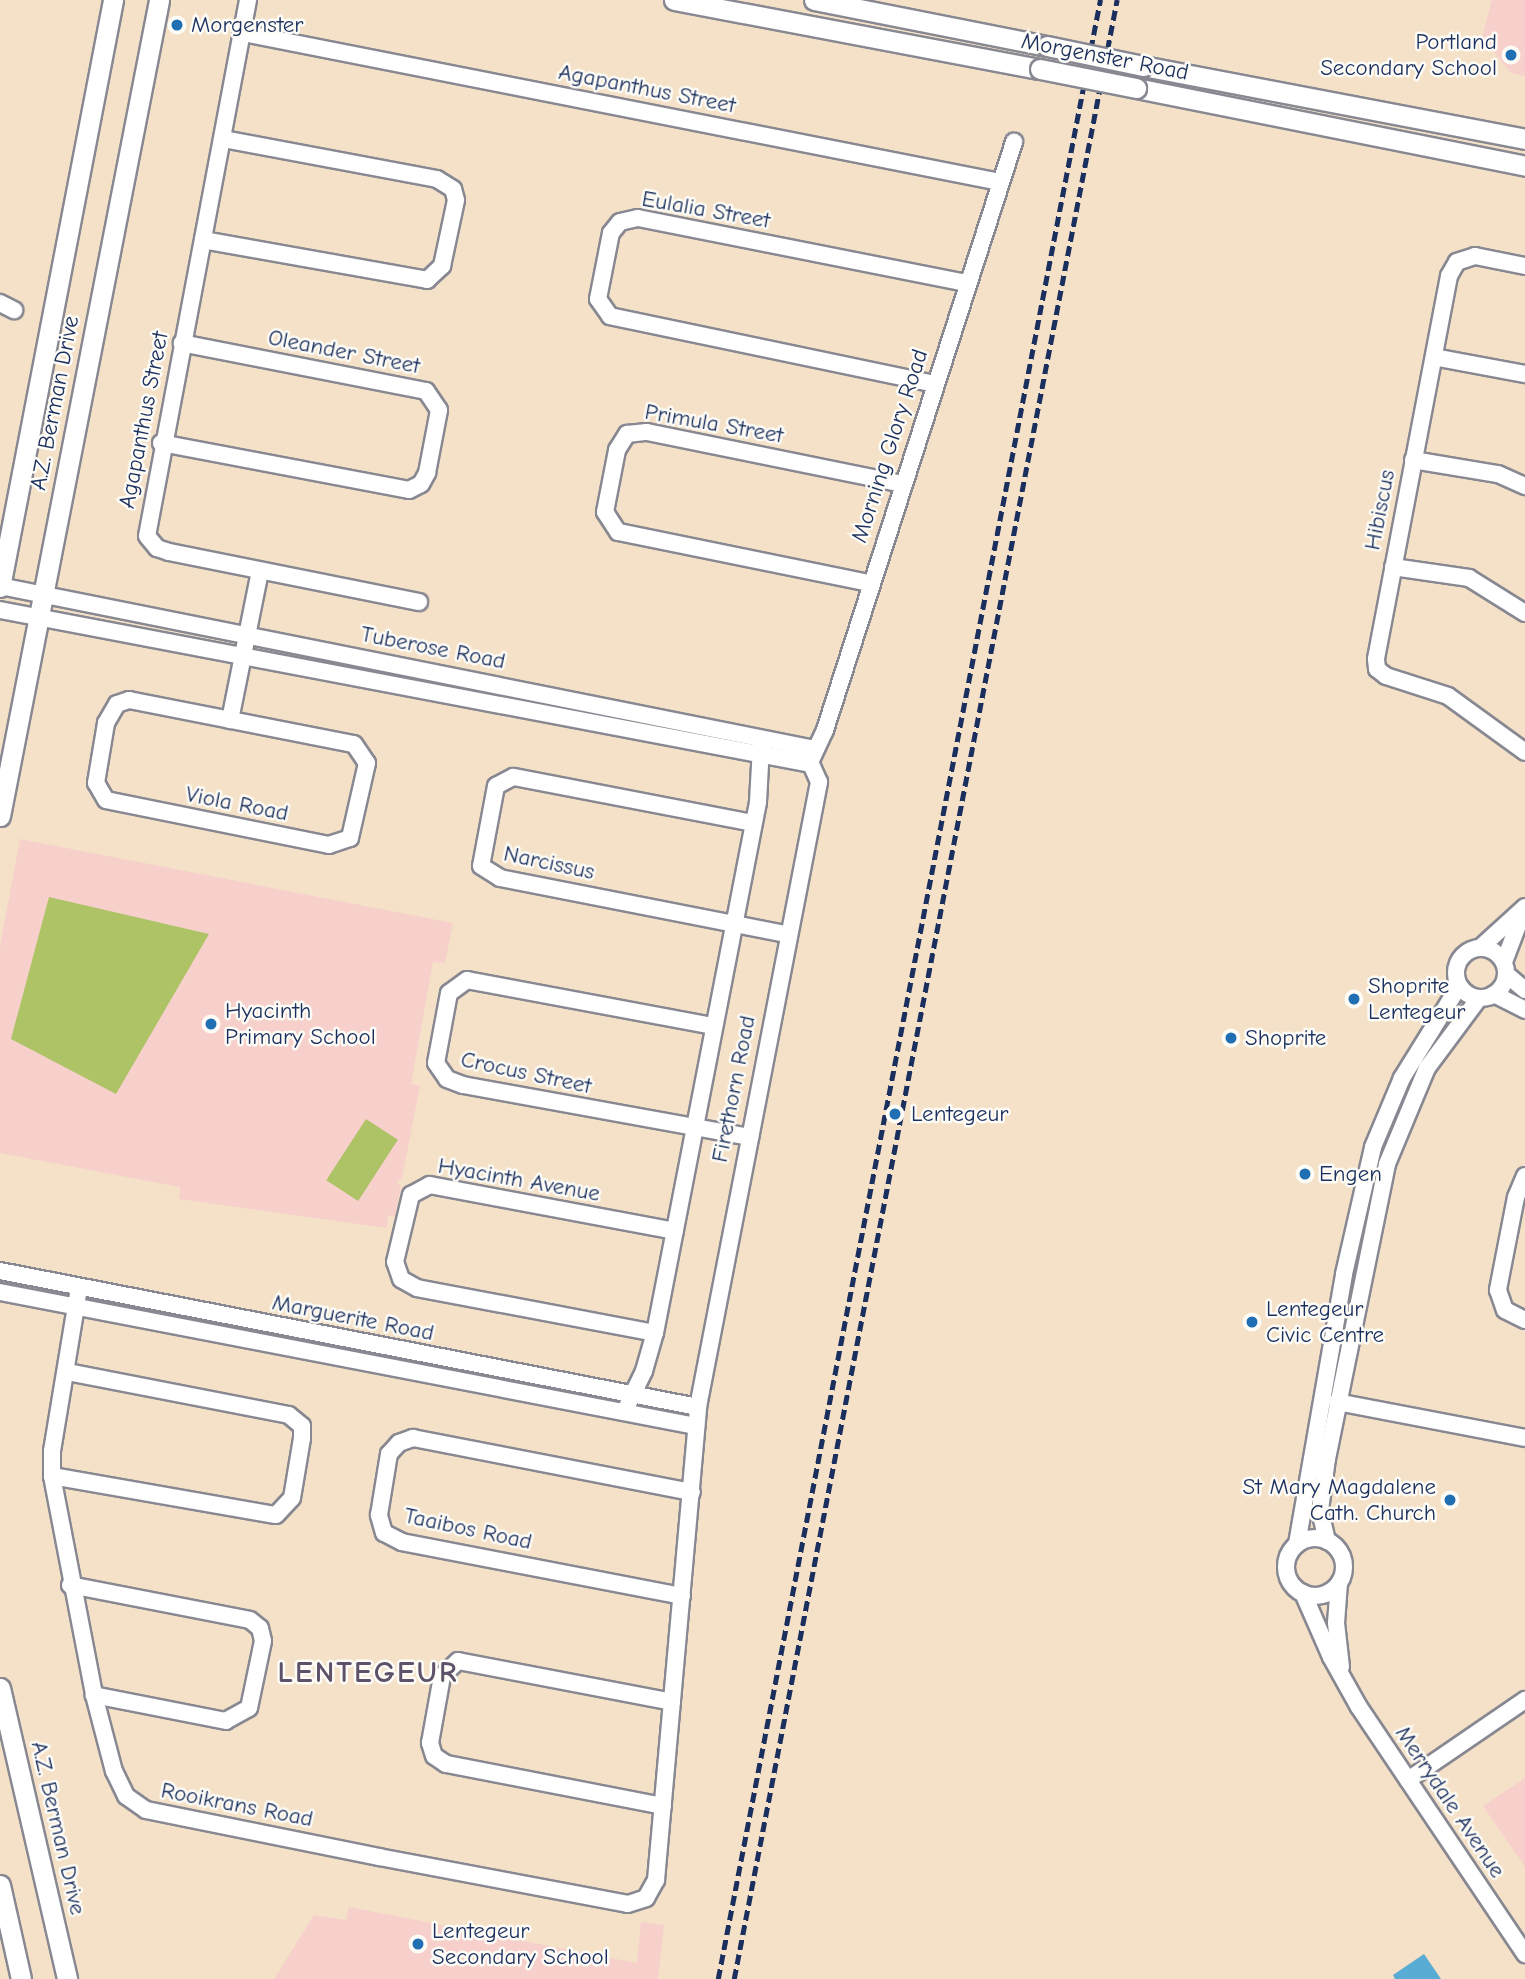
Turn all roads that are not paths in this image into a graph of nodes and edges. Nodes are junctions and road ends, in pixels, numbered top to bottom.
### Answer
1 (113, 0) edge
2 (159, 0) edge
3 (248, 0) edge
4 (674, 0) edge
5 (814, 0) edge
6 (243, 33) junction
7 (223, 139) junction
8 (1525, 139) edge
9 (1014, 142) dead end
10 (1525, 166) edge
11 (1000, 182) junction
12 (203, 240) junction
13 (1525, 266) edge
14 (966, 283) junction
15 (182, 343) junction
16 (1434, 357) junction
17 (1525, 374) edge
18 (935, 384) junction
19 (161, 443) junction
20 (1413, 460) junction
21 (902, 484) junction
22 (1525, 486) edge
23 (1393, 566) junction
24 (260, 571) junction
25 (869, 583) junction
26 (0, 586) edge
27 (43, 594) junction
28 (419, 602) dead end
29 (0, 610) edge
30 (1525, 613) edge
31 (39, 618) junction
32 (246, 634) junction
33 (241, 657) junction
34 (230, 720) junction
35 (762, 738) junction
36 (1525, 752) edge
37 (760, 755) junction
38 (812, 757) junction
39 (0, 816) edge
40 (753, 823) junction
41 (1525, 907) edge
42 (734, 923) junction
43 (786, 934) junction
44 (1480, 948) junction
45 (1505, 968) junction
46 (1459, 986) junction
47 (1525, 990) edge
48 (1486, 996) junction
49 (1525, 1010) edge
50 (713, 1026) junction
51 (694, 1130) junction
52 (750, 1137) junction
53 (1525, 1176) edge
54 (1375, 1213) junction
55 (1355, 1222) junction
56 (675, 1231) junction
57 (0, 1271) edge
58 (79, 1288) junction
59 (0, 1292) edge
60 (78, 1308) junction
61 (1525, 1320) edge
62 (654, 1333) junction
63 (68, 1372) junction
64 (629, 1394) junction
65 (1337, 1402) junction
66 (698, 1407) junction
67 (626, 1413) junction
68 (696, 1426) junction
69 (1525, 1437) edge
70 (52, 1476) junction
71 (692, 1492) junction
72 (1327, 1541) junction
73 (1297, 1544) junction
74 (1339, 1583) junction
75 (70, 1585) junction
76 (1303, 1593) junction
77 (682, 1596) junction
78 (1342, 1673) junction
79 (0, 1688) edge
80 (94, 1695) junction
81 (1525, 1700) edge
82 (672, 1702) junction
83 (1408, 1780) junction
84 (663, 1806) junction
85 (0, 1885) edge
86 (646, 1898) joint
87 (1525, 1954) edge
88 (21, 1979) edge
89 (67, 1979) edge

1 - 26 main road, A.Z. Berman Drive
2 - 27 main road, A.Z. Berman Drive
3 - 6 street, Agapanthus Street
4 - 10 main road, Morgenster Road, bridge
5 - 8 main road, Morgenster Road, bridge
6 - 7 street, Agapanthus Street
6 - 11 street, Agapanthus Street
7 - 12 street, Agapanthus Street
7 - 12 street
9 - 11 street, Morning Glory Road
11 - 14 street, Morning Glory Road
12 - 15 street, Agapanthus Street
13 - 16 street, Hibiscus
14 - 18 street, Morning Glory Road
14 - 18 street, Eulalia Street
15 - 19 street, Agapanthus Street
15 - 19 street, Oleander Street
16 - 17 street
16 - 20 street, Hibiscus
18 - 21 street, Morning Glory Road
19 - 24 street, Agapanthus Street
20 - 22 street
20 - 23 street, Hibiscus
21 - 25 street, Morning Glory Road
21 - 25 street, Primula Street
23 - 30 street
23 - 36 street, Hibiscus
24 - 28 street, Agapanthus Street
24 - 32 street
25 - 38 street, Morning Glory Road
26 - 27 street, Tuberose Road
27 - 31 main road, A.Z. Berman Drive
27 - 32 street, Tuberose Road
29 - 31 street, Tuberose Road
31 - 33 street, Tuberose Road
31 - 39 main road, A.Z. Berman Drive
32 - 33 street
32 - 35 street, Tuberose Road
33 - 34 street
33 - 37 street, Tuberose Road
34 - 34 street, Viola Road
35 - 37 street, Firethorn Road
35 - 38 street, Tuberose Road
37 - 38 street, Tuberose Road
37 - 40 street, Firethorn Road
38 - 43 street, Firethorn Road
40 - 42 street, Firethorn Road
40 - 42 street, Narcissus
41 - 44 street
41 - 45 street
42 - 43 street, Narcissus
42 - 50 street, Firethorn Road
43 - 52 street, Firethorn Road
44 - 45 street
44 - 46 street
45 - 47 street
45 - 48 street
46 - 48 street
46 - 55 street
48 - 49 street
48 - 54 street
50 - 51 street, Firethorn Road
50 - 51 street, Crocus Street
51 - 52 street, Crocus Street
51 - 56 street, Firethorn Road
52 - 66 street, Firethorn Road
53 - 61 street
54 - 55 street
54 - 65 street
55 - 73 street
56 - 62 street, Firethorn Road
56 - 62 street, Hyacinth Avenue
57 - 58 street, Marguerite Road
58 - 60 street, Rooikrans Road
58 - 64 street, Marguerite Road
59 - 60 street, Marguerite Road
60 - 63 street, Rooikrans Road
60 - 67 street, Marguerite Road
62 - 64 street, Firethorn Road
63 - 70 street, Rooikrans Road
63 - 70 street
64 - 66 street, Marguerite Road
64 - 67 street
65 - 69 street
65 - 72 street
66 - 68 street, Firethorn Road
67 - 68 street, Marguerite Road
68 - 71 street, Firethorn Road
70 - 75 street, Rooikrans Road
71 - 77 street, Firethorn Road
71 - 77 street, Taaibos Road
72 - 73 street
72 - 74 street
73 - 76 street
74 - 76 street
74 - 78 street, Merrydale Avenue
75 - 80 street, Rooikrans Road
75 - 80 street
76 - 78 street, Merrydale Avenue
77 - 82 street, Firethorn Road
78 - 83 street, Merrydale Avenue
79 - 89 main road, A.Z. Berman Drive
80 - 86 street, Rooikrans Road
81 - 83 street
82 - 84 street, Firethorn Road
82 - 84 street
83 - 87 street, Merrydale Avenue
84 - 86 street, Firethorn Road
85 - 88 main road

